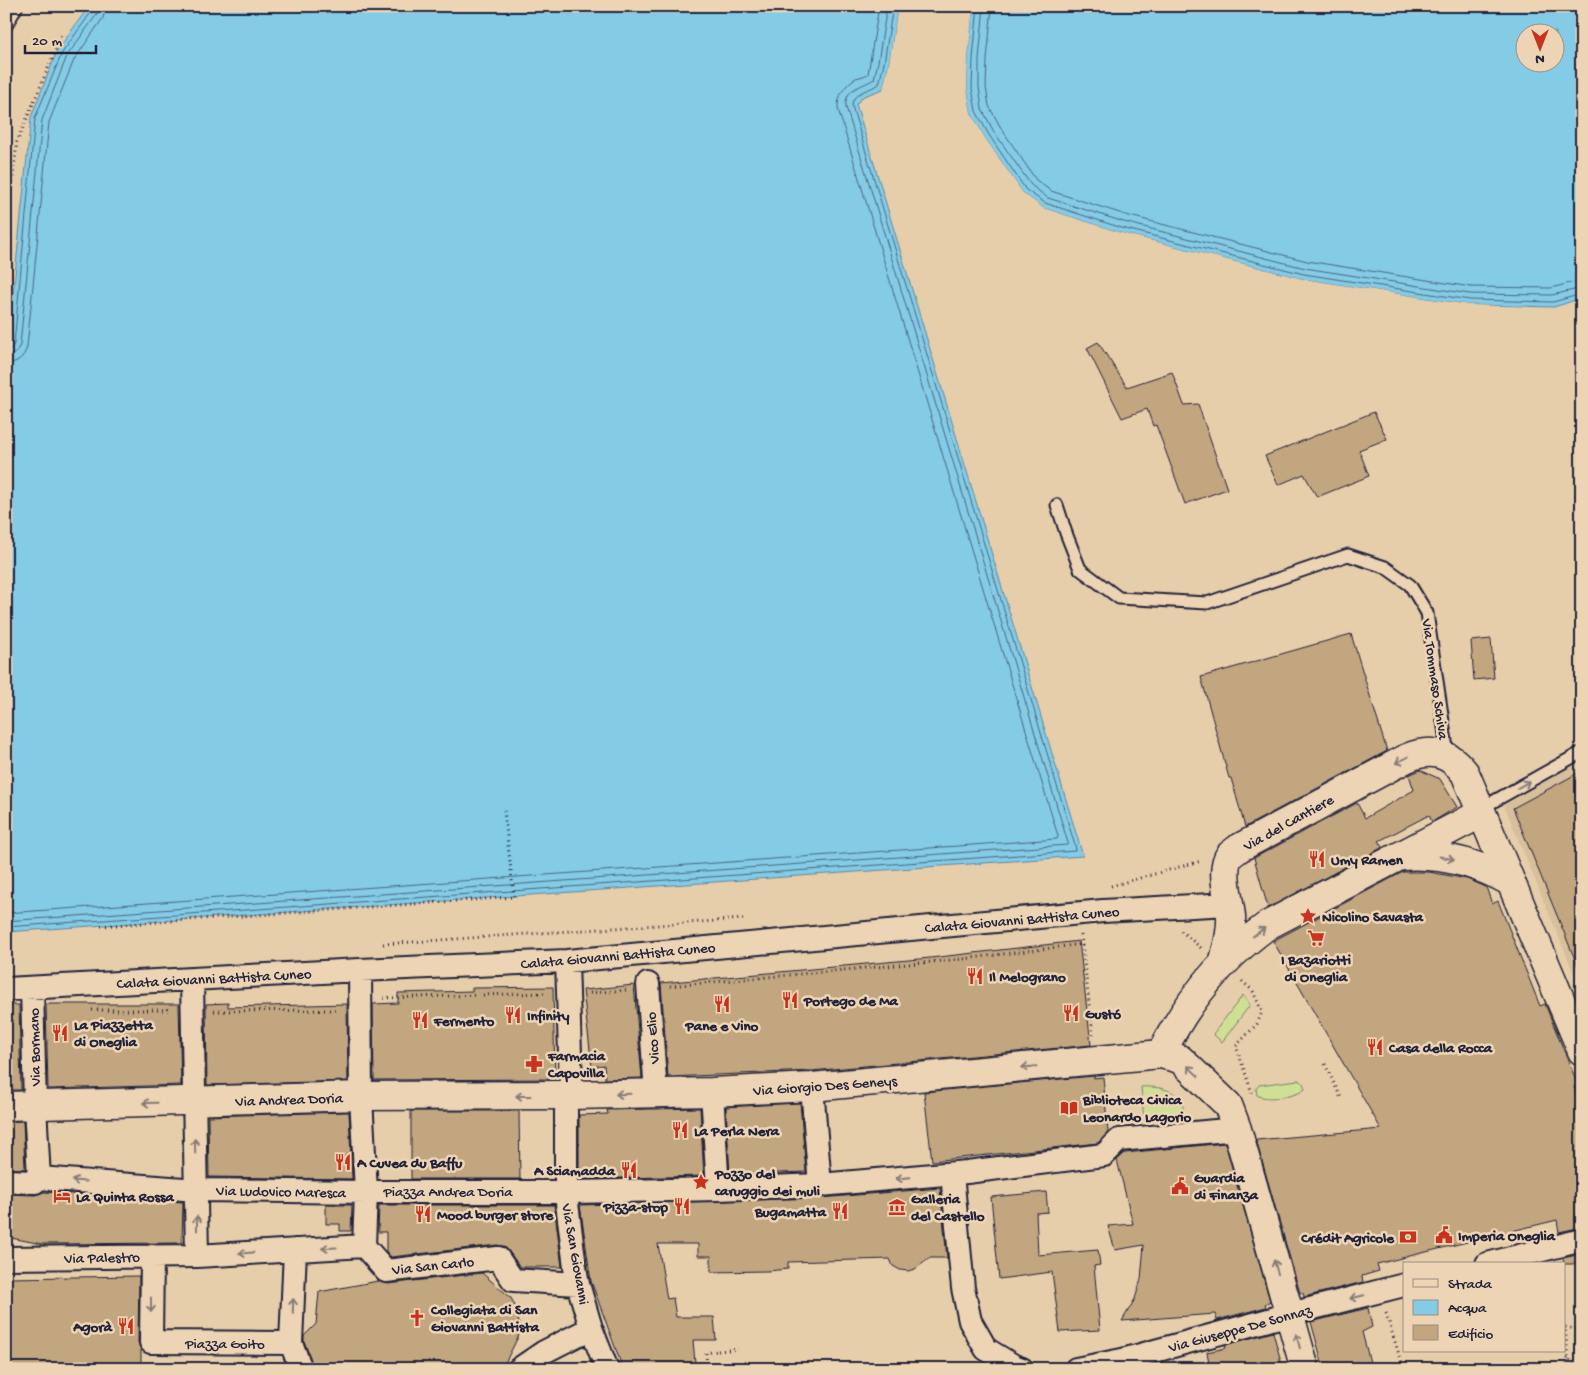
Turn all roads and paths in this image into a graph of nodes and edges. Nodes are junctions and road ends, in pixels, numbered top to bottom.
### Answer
1 (17, 6) edge
2 (6, 26) edge
3 (62, 35) dead end
4 (11, 75) dead end
5 (6, 92) edge
6 (6, 237) edge
7 (1057, 505) dead end
8 (1582, 752) edge
9 (1448, 757) junction
10 (504, 810) dead end
11 (1481, 811) junction
12 (1398, 856) junction
13 (1226, 864) junction
14 (1511, 882) junction
15 (1104, 887) dead end
16 (1229, 904) junction
17 (1078, 914) junction
18 (753, 918) dead end
19 (101, 926) dead end
20 (375, 944) dead end
21 (1082, 944) junction
22 (1061, 947) junction
23 (1061, 952) dead end
24 (567, 962) junction
25 (1223, 964) junction
26 (360, 970) junction
27 (192, 980) junction
28 (648, 986) junction
29 (32, 988) junction
30 (6, 989) edge
31 (553, 993) dead end
32 (583, 994) dead end
33 (398, 998) dead end
34 (1582, 1051) edge
35 (1161, 1054) junction
36 (1110, 1060) junction
37 (1325, 1064) dead end
38 (812, 1087) junction
39 (712, 1092) junction
40 (656, 1093) junction
41 (361, 1096) junction
42 (569, 1097) junction
43 (1340, 1098) dead end
44 (193, 1102) junction
45 (6, 1106) edge
46 (36, 1106) junction
47 (1233, 1117) junction
48 (952, 1174) junction
49 (40, 1178) junction
50 (6, 1181) edge
51 (820, 1185) junction
52 (718, 1189) junction
53 (197, 1190) junction
54 (366, 1192) junction
55 (568, 1193) junction
56 (1582, 1240) edge
57 (364, 1246) junction
58 (295, 1250) junction
59 (152, 1256) junction
60 (197, 1256) junction
61 (6, 1258) edge
62 (1495, 1262) edge
63 (578, 1284) junction
64 (1403, 1285) edge
65 (1380, 1291) junction
66 (1290, 1314) junction
67 (1566, 1327) edge
68 (592, 1328) junction
69 (1582, 1330) edge
70 (1566, 1337) edge
71 (291, 1343) junction
72 (738, 1349) dead end
73 (1568, 1357) junction
74 (548, 1360) edge
75 (1402, 1364) junction
76 (521, 1367) edge
77 (298, 1369) edge
78 (607, 1369) edge
79 (707, 1369) edge
80 (1022, 1369) edge
81 (1076, 1369) edge
82 (1305, 1369) edge
83 (1385, 1369) edge
84 (1412, 1369) edge
85 (1566, 1369) edge
86 (1576, 1369) edge

1 - 2 lane
3 - 6 path
4 - 5 path
7 - 9 lane, Via Tommaso Schiva
11 -> 8 lane
9 - 11 main road, Via Tommaso Schiva
9 -> 13 main road, Via del Cantiere
10 - 19 path
11 - 12 main road
11 - 14 main road, Via Tommaso Schiva
12 -> 14 main road
25 -> 12 main road
13 - 15 path
13 - 16 main road
14 - 34 main road, Via Tommaso Schiva
16 - 17 street, Calata Giovanni Battista Cuneo
16 - 25 main road
17 - 21 path
17 - 24 street, Calata Giovanni Battista Cuneo
18 - 20 path
21 - 22 path
21 - 36 path
22 - 23 path
22 - 28 path
24 - 26 street, Calata Giovanni Battista Cuneo
24 - 42 street
25 - 35 main road
26 - 27 street, Calata Giovanni Battista Cuneo
26 - 41 street, Piazza Andrea Doria
27 - 29 street, Calata Giovanni Battista Cuneo
27 - 44 street
28 - 32 path
28 - 40 street, Vico Elio
29 - 30 street, Calata Giovanni Battista Cuneo
29 - 46 street, Via Bormano
31 - 33 path
35 - 36 main road, Via Giorgio Des Geneys
47 -> 35 main road
36 -> 38 main road, Via Giorgio Des Geneys
37 - 43 path
38 - 39 main road, Via Giorgio Des Geneys
38 - 51 street
39 - 40 main road, Via Giorgio Des Geneys
39 - 52 street
40 -> 42 main road, Via Giorgio Des Geneys
42 -> 41 main road, Via Andrea Doria
41 - 44 main road, Via Andrea Doria
41 - 54 street, Piazza Andrea Doria
42 - 55 street
44 -> 46 main road, Via Andrea Doria
53 -> 44 street
45 - 46 main road, Via Andrea Doria
46 - 49 street, Via Bormano
47 - 48 street, Piazza Andrea Doria
66 -> 47 main road
48 -> 51 street, Piazza Andrea Doria
48 - 80 street
49 - 50 street
53 -> 49 street, Via Ludovico Maresca
51 - 52 street, Piazza Andrea Doria
52 - 55 street, Piazza Andrea Doria
53 - 54 street, Via Ludovico Maresca
60 -> 53 street
54 - 55 street, Piazza Andrea Doria
54 - 57 street
55 - 63 street, Via San Giovanni
56 - 62 street
57 -> 58 street
57 - 63 street, Via San Carlo
58 -> 60 street, Via Palestro
71 -> 58 street
59 - 60 street, Via Palestro
59 - 61 street, Via Palestro
59 -> 71 street, Piazza Goito
63 - 68 street, Via San Giovanni
64 - 65 street, Via Giuseppe De Sonnaz
65 -> 66 street, Via Giuseppe De Sonnaz
65 - 75 path
66 - 81 street, Via Giuseppe De Sonnaz
82 -> 66 main road
67 - 69 path
68 - 74 street
68 - 78 street, Via San Giovanni
70 - 73 path
71 - 77 street
72 - 79 path
73 - 85 path
73 - 86 path
74 - 76 street
75 - 83 path
75 - 84 path

